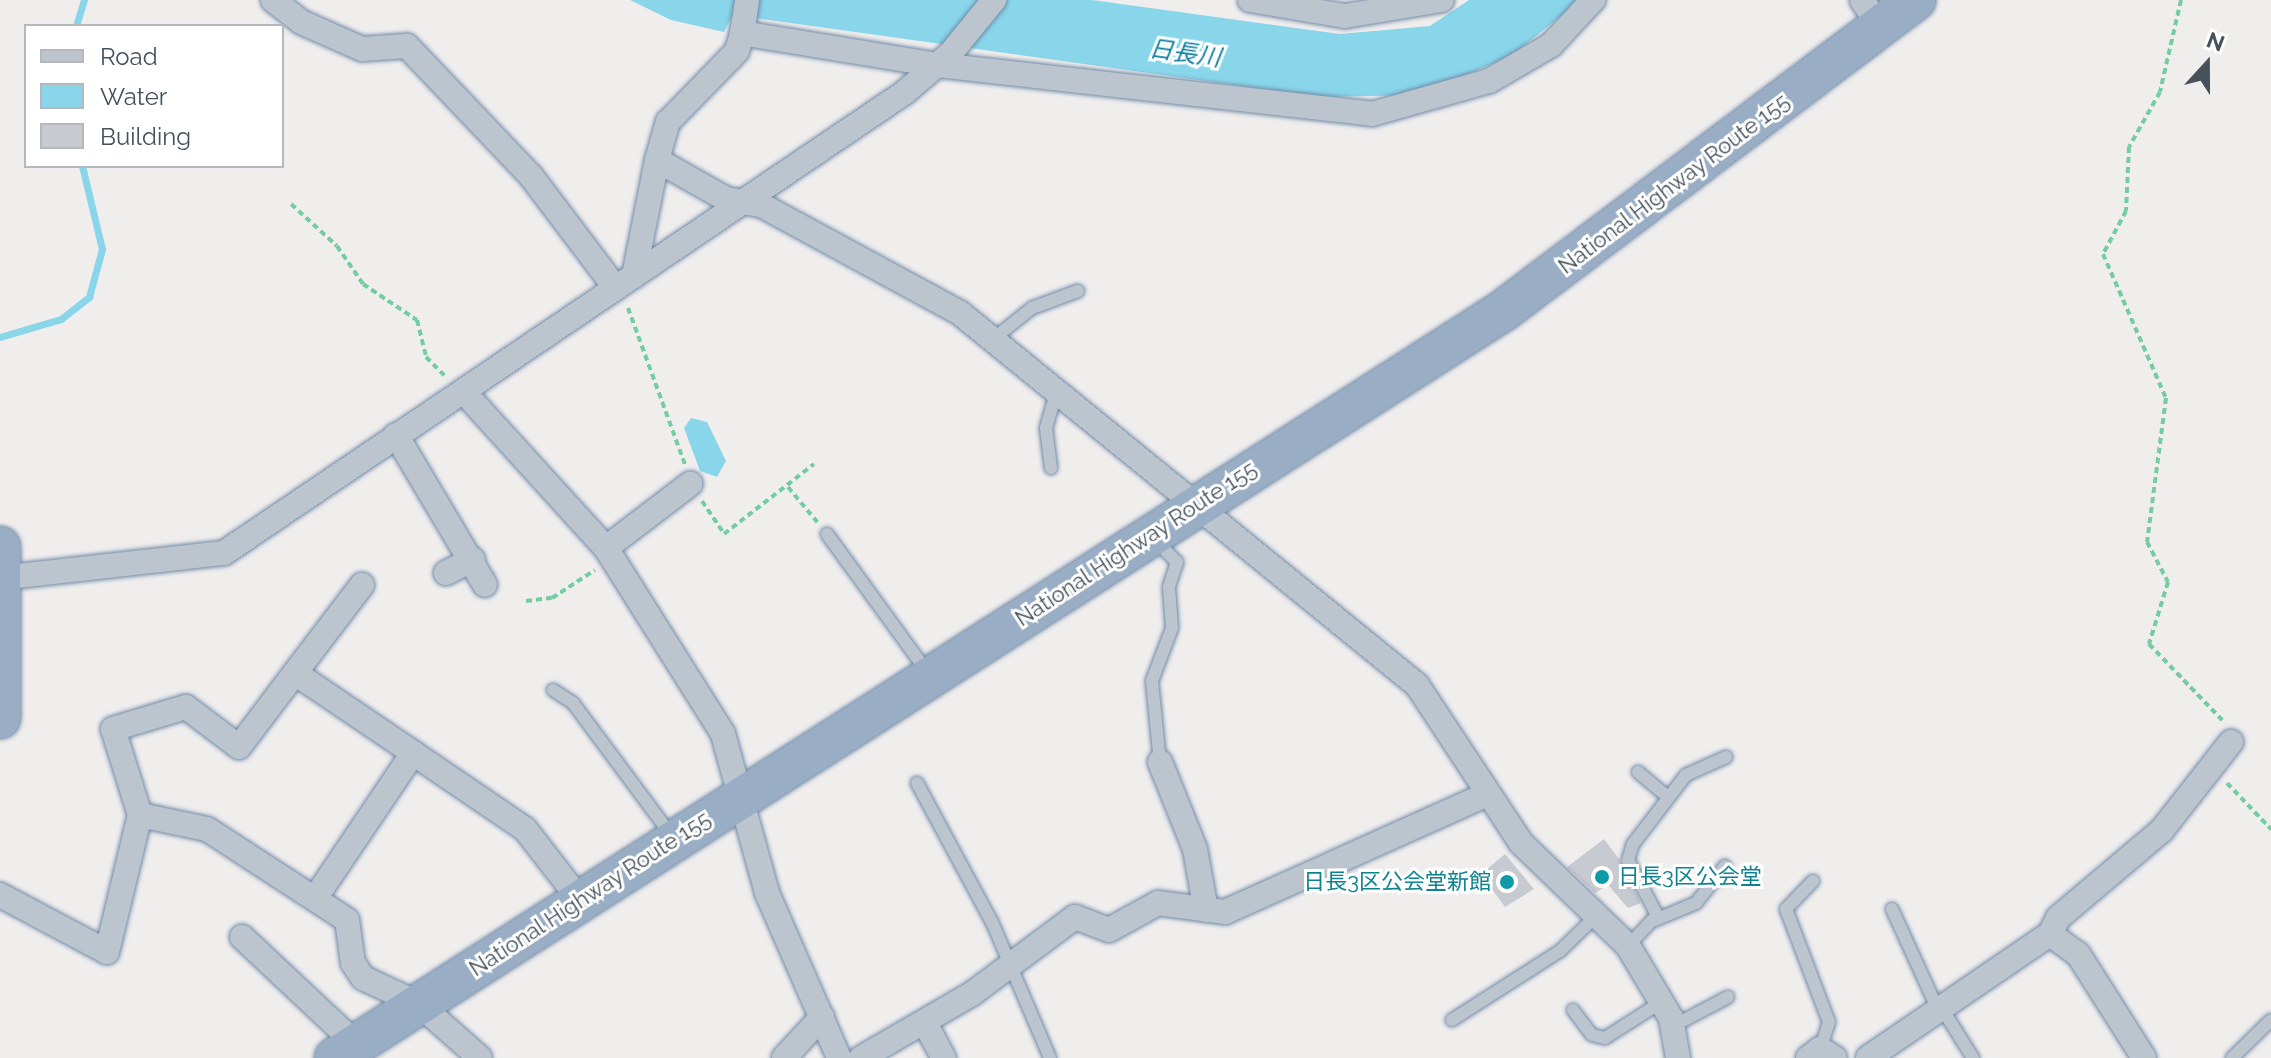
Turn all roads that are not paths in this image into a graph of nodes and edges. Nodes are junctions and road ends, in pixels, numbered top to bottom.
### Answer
1 (273, 0) edge
2 (747, 0) edge
3 (994, 0) edge
4 (1250, 0) edge
5 (1442, 0) edge
6 (1593, 0) edge
7 (1915, 0) edge
8 (1871, 14) edge
9 (742, 33) junction
10 (944, 60) junction
11 (657, 160) junction
12 (740, 202) junction
13 (624, 283) junction
14 (1078, 291) dead end
15 (992, 340) junction
16 (461, 392) junction
17 (1056, 393) junction
18 (396, 435) junction
19 (1051, 468) dead end
20 (690, 484) road end
21 (1193, 507) junction
22 (1151, 533) junction
23 (827, 534) road end
24 (610, 553) junction
25 (473, 559) junction
26 (1, 568) edge
27 (446, 573) dead end
28 (362, 585) dead end
29 (485, 585) dead end
30 (295, 673) junction
31 (930, 675) junction
32 (553, 690) dead end
33 (0, 718) edge
34 (2231, 742) road end
35 (413, 753) junction
36 (1726, 757) dead end
37 (1160, 762) joint
38 (1638, 772) dead end
39 (917, 783) dead end
40 (1487, 794) junction
41 (1668, 797) junction
42 (739, 798) junction
43 (140, 815) junction
44 (673, 840) junction
45 (1725, 866) dead end
46 (1813, 881) dead end
47 (0, 895) edge
48 (316, 897) junction
49 (580, 900) junction
50 (1892, 909) dead end
51 (1206, 910) junction
52 (1594, 918) junction
53 (1655, 920) junction
54 (2050, 934) junction
55 (242, 937) dead end
56 (1628, 946) junction
57 (1011, 966) junction
58 (1728, 997) dead end
59 (1663, 1001) junction
60 (419, 1004) junction
61 (1573, 1010) dead end
62 (1941, 1012) junction
63 (822, 1017) junction
64 (1452, 1020) dead end
65 (2271, 1020) edge
66 (925, 1023) junction
67 (1673, 1026) junction
68 (346, 1051) edge
69 (1821, 1055) edge
70 (480, 1058) edge
71 (784, 1058) edge
72 (839, 1058) edge
73 (861, 1058) edge
74 (944, 1058) edge
75 (1050, 1058) edge
76 (1678, 1058) edge
77 (1868, 1058) edge
78 (1973, 1058) edge
79 (2144, 1058) edge
80 (2232, 1058) edge

1 - 13 street
2 - 9 street
3 - 10 street
4 - 5 street
6 - 10 street
7 - 8 highway, National Highway Route 155
8 - 21 highway, National Highway Route 155
9 - 10 street
9 - 11 street
10 - 12 street
11 - 12 street
11 - 13 street
12 - 13 street
12 - 15 street
13 - 16 street
14 - 15 lane
15 - 17 street
16 - 18 street
16 - 24 street
17 - 19 lane
17 - 21 street
18 - 25 street
18 - 26 street
20 - 24 street
21 - 22 highway, National Highway Route 155
21 - 40 street
22 - 31 highway, National Highway Route 155
22 - 37 lane
23 - 31 lane
24 - 42 street
25 - 27 street
25 - 29 street
26 - 33 highway
28 - 30 street
30 - 35 street
30 - 43 street
31 - 42 highway, National Highway Route 155
32 - 44 lane
34 - 54 street
35 - 48 street
35 - 49 street
36 - 41 lane
37 - 51 street
38 - 41 lane
39 - 57 lane
40 - 51 street
40 - 52 street
41 - 53 lane
42 - 44 highway, National Highway Route 155
42 - 63 street
43 - 47 street
43 - 48 street
44 - 49 highway, National Highway Route 155
45 - 53 lane
46 - 69 lane
48 - 60 street
49 - 60 highway, National Highway Route 155
50 - 62 lane
51 - 57 street
52 - 56 street
52 - 64 lane
53 - 56 lane
54 - 62 street
54 - 79 street
55 - 68 street
56 - 59 street
57 - 66 street
57 - 75 lane
58 - 67 lane
59 - 61 lane
59 - 67 street
60 - 68 highway, National Highway Route 155
60 - 70 street
62 - 77 street
62 - 78 lane
63 - 71 street
63 - 72 street
65 - 80 lane
66 - 73 street
66 - 74 street
67 - 76 street

